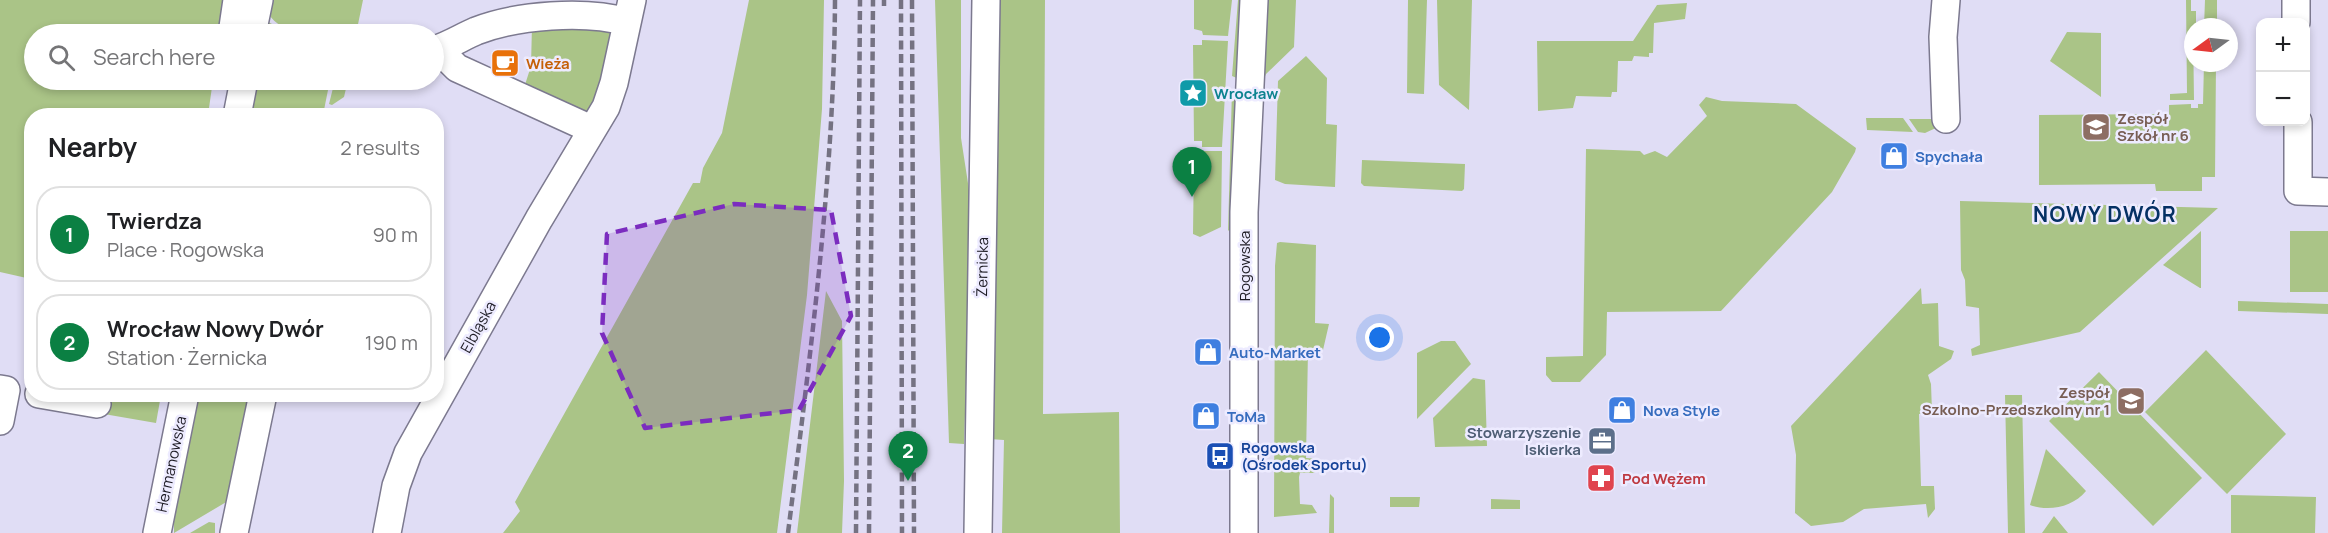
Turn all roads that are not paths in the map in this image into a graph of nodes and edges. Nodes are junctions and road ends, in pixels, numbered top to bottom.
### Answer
1 (237, 0) edge
2 (259, 0) edge
3 (986, 0) edge
4 (1254, 0) edge
5 (1946, 0) edge
6 (2296, 0) edge
7 (629, 11) edge
8 (2296, 18) edge
9 (233, 24) edge
10 (254, 24) edge
11 (444, 45) edge
12 (444, 56) edge
13 (224, 90) edge
14 (242, 90) edge
15 (221, 108) edge
16 (239, 108) edge
17 (1947, 119) dead end
18 (2298, 126) edge
19 (591, 129) junction
20 (2328, 192) edge
21 (444, 389) edge
22 (12, 390) edge
23 (85, 402) edge
24 (183, 402) edge
25 (261, 402) edge
26 (437, 402) edge
27 (97, 404) dead end
28 (0, 421) edge
29 (157, 533) edge
30 (234, 533) edge
31 (387, 533) edge
32 (978, 533) edge
33 (1244, 533) edge

1 - 9 street
2 - 10 street
3 - 32 street, Żernicka
4 - 33 street, Rogowska
5 - 17 street
6 - 8 street
7 - 11 street, Elbląska
7 - 19 street, Elbląska
12 - 19 street, Elbląska
13 - 15 street
14 - 16 street
18 - 20 street
19 - 21 street, Elbląska
22 - 28 street
23 - 27 street
24 - 29 street, Hermanowska
25 - 30 street
26 - 31 street, Elbląska

